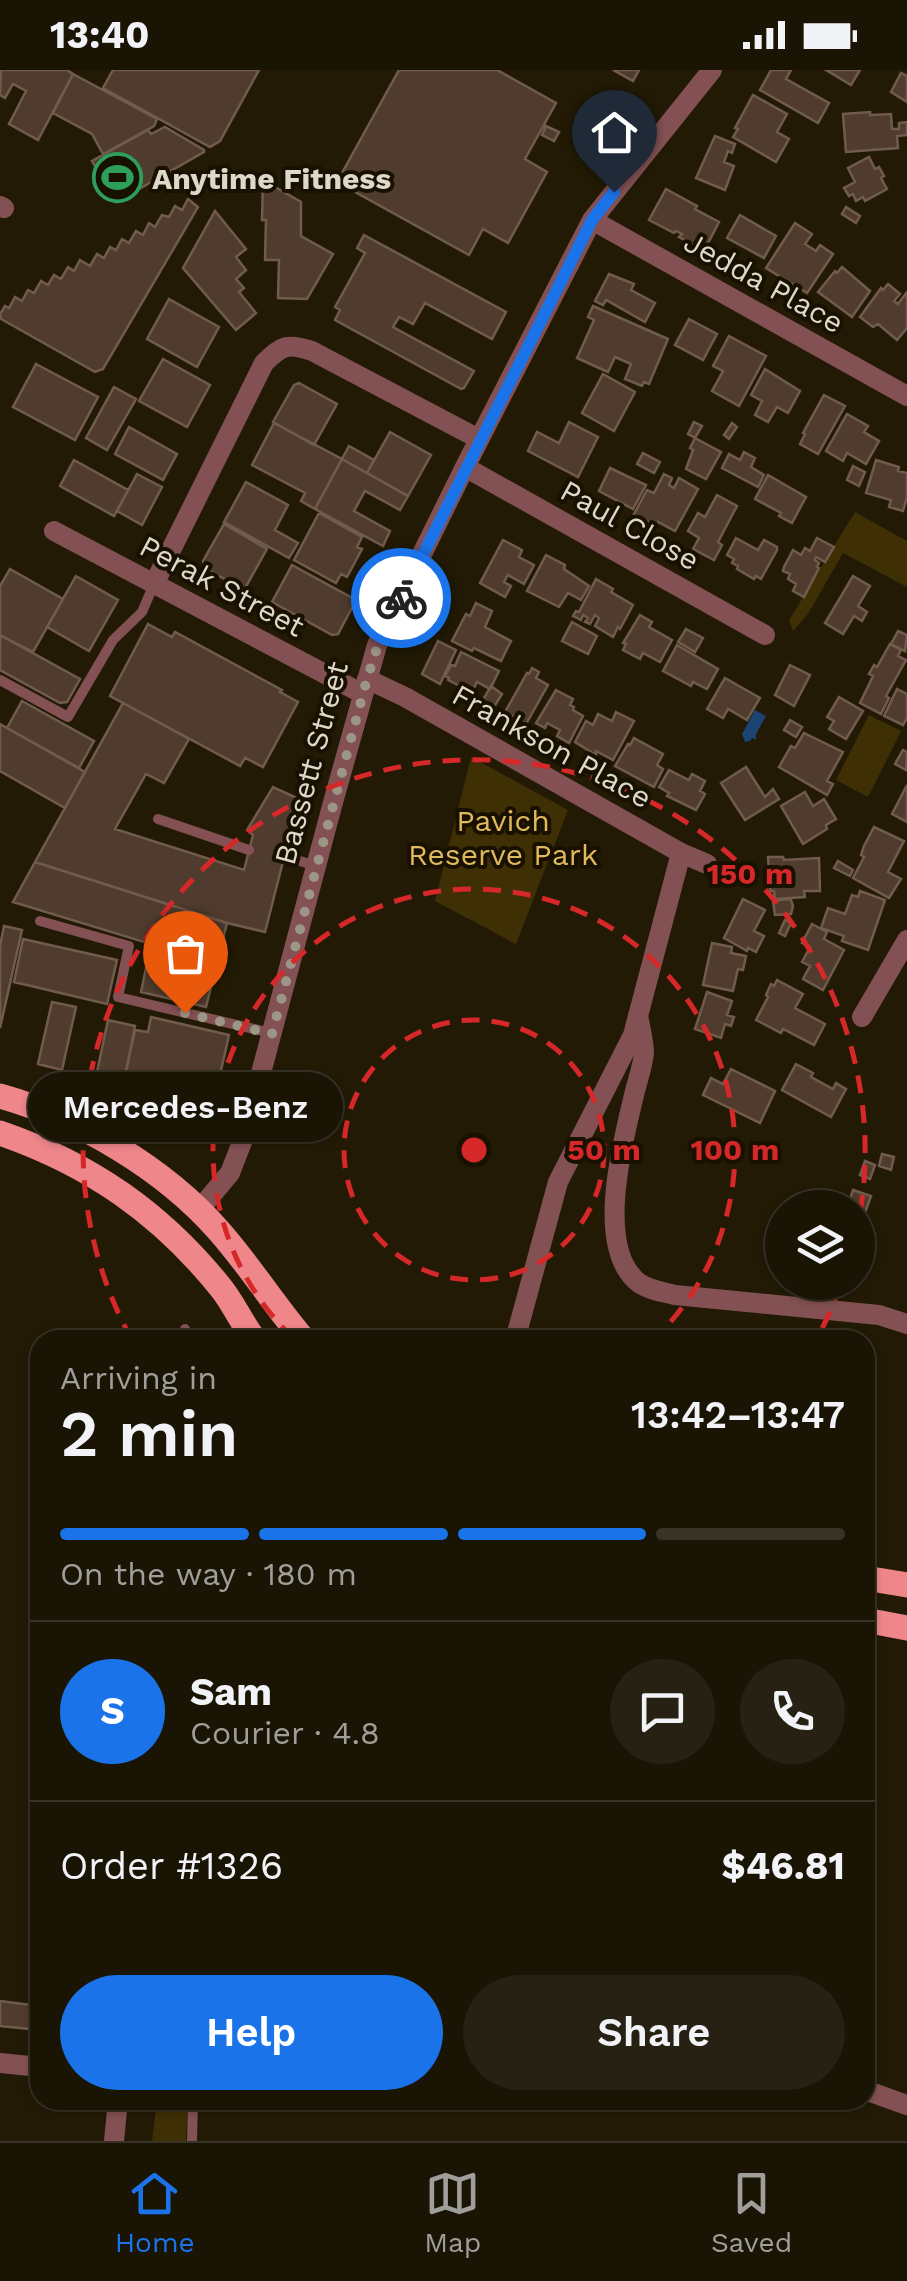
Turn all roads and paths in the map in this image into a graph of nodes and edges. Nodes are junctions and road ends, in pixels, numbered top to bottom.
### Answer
1 (712, 70) edge
2 (592, 220) junction
3 (907, 396) edge
4 (479, 440) junction
5 (465, 467) junction
6 (54, 531) dead end
7 (154, 584) junction
8 (765, 635) dead end
9 (0, 680) edge
10 (365, 686) junction
11 (158, 819) dead end
12 (250, 850) dead end
13 (680, 853) junction
14 (284, 856) dead end
15 (707, 864) dead end
16 (316, 866) junction
17 (40, 920) dead end
18 (907, 940) edge
19 (638, 1015) junction
20 (862, 1017) dead end
21 (272, 1034) junction
22 (0, 1096) edge
23 (0, 1133) edge
24 (199, 1210) junction
25 (174, 1234) junction
26 (907, 1324) edge
27 (247, 1330) edge
28 (296, 1330) edge
29 (518, 1330) edge
30 (875, 1580) edge
31 (907, 1585) edge
32 (875, 1622) edge
33 (907, 1628) edge
34 (0, 2063) edge
35 (30, 2066) edge
36 (875, 2094) edge
37 (907, 2105) edge
38 (117, 2110) edge
39 (193, 2110) edge
40 (114, 2141) edge
41 (192, 2141) edge

1 - 2 street, Bassett Street
2 - 3 street, Jedda Place
2 - 4 street, Bassett Street
4 - 5 street, Bassett Street
4 - 7 street
5 - 8 street, Paul Close
5 - 10 street, Bassett Street
6 - 7 street, Perak Street
7 - 9 lane
7 - 10 street, Perak Street
10 - 13 street, Frankson Place
10 - 16 street, Bassett Street
11 - 12 lane
13 - 15 street, Frankson Place
13 - 19 street
14 - 16 lane
16 - 21 street, Bassett Street
17 - 21 lane
18 - 20 street
19 - 26 street
19 - 29 street
21 - 24 street, Bassett Street
22 - 24 main road
23 - 25 main road
24 - 25 main road, Bassett Street
24 - 28 main road
25 - 27 main road
30 - 31 main road
32 - 33 main road
34 - 35 street
36 - 37 street
38 - 40 street
39 - 41 lane

